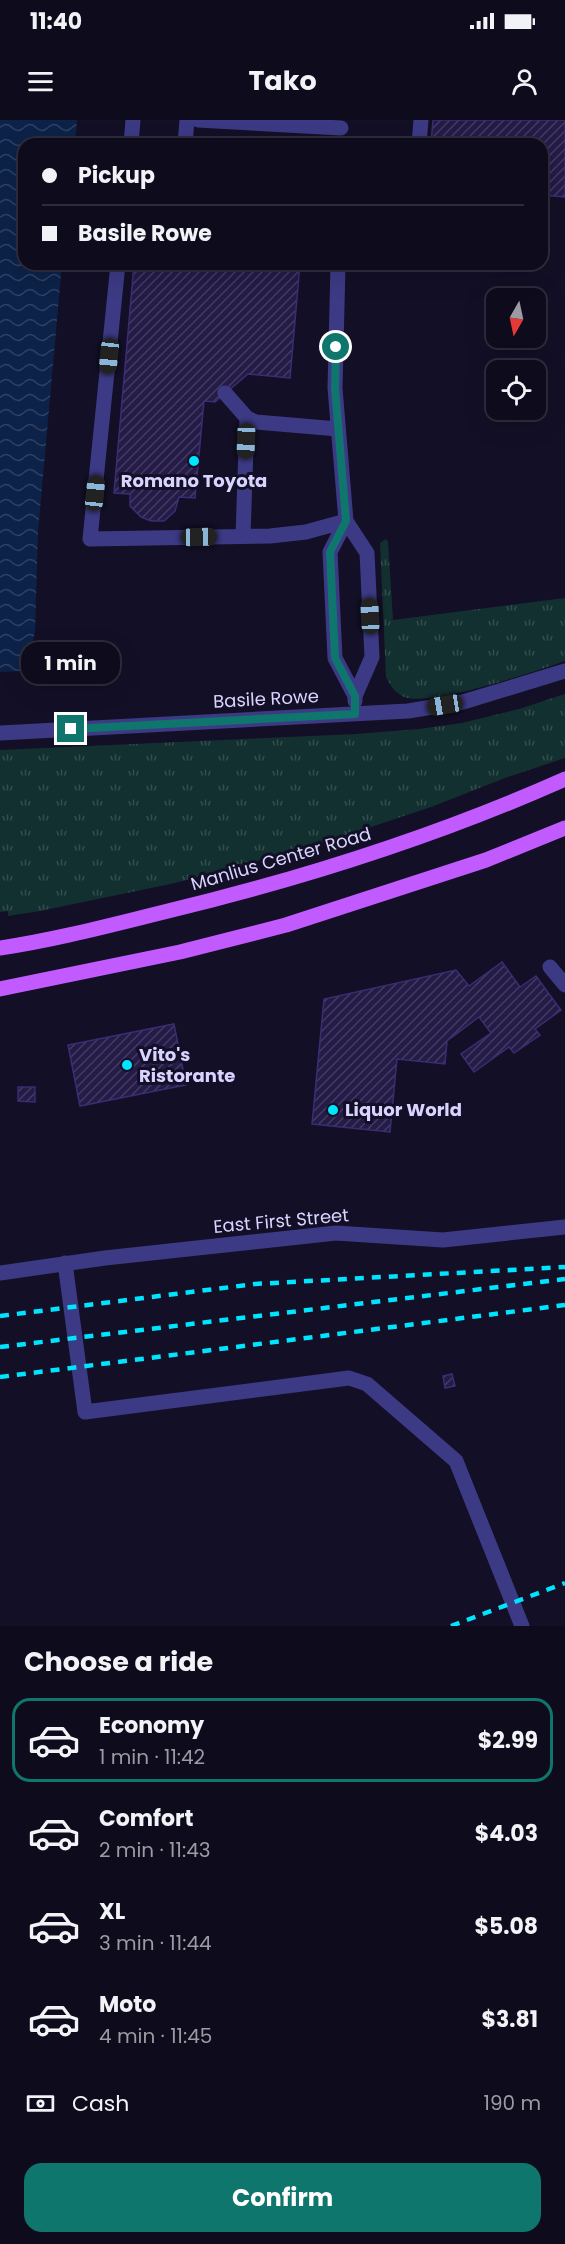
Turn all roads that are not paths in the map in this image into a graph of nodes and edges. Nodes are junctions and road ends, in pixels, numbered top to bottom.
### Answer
1 (133, 120) edge
2 (187, 120) edge
3 (198, 120) edge
4 (421, 120) edge
5 (341, 124) edge
6 (132, 138) edge
7 (186, 138) edge
8 (420, 138) edge
9 (117, 270) edge
10 (338, 270) edge
11 (225, 393) dead end
12 (247, 418) junction
13 (338, 429) junction
14 (346, 521) junction
15 (243, 536) junction
16 (565, 672) edge
17 (355, 696) junction
18 (355, 714) junction
19 (0, 733) edge
20 (565, 779) edge
21 (565, 828) edge
22 (0, 948) edge
23 (550, 967) dead end
24 (565, 985) edge
25 (0, 989) edge
26 (565, 1227) edge
27 (65, 1263) junction
28 (0, 1273) edge
29 (522, 1626) edge

1 - 6 street
2 - 7 street
3 - 5 street
4 - 8 street
9 - 15 street
10 - 13 street
11 - 12 street
12 - 13 street
12 - 15 street
13 - 14 street
14 - 15 street
14 - 17 street
14 - 17 street
16 - 18 street, Basile Rowe
17 - 18 street
18 - 19 street, Basile Rowe
20 - 22 main road, Manlius Center Road
21 - 25 main road
23 - 24 street
26 - 27 street, East First Street
27 - 28 street, East First Street
27 - 29 street

